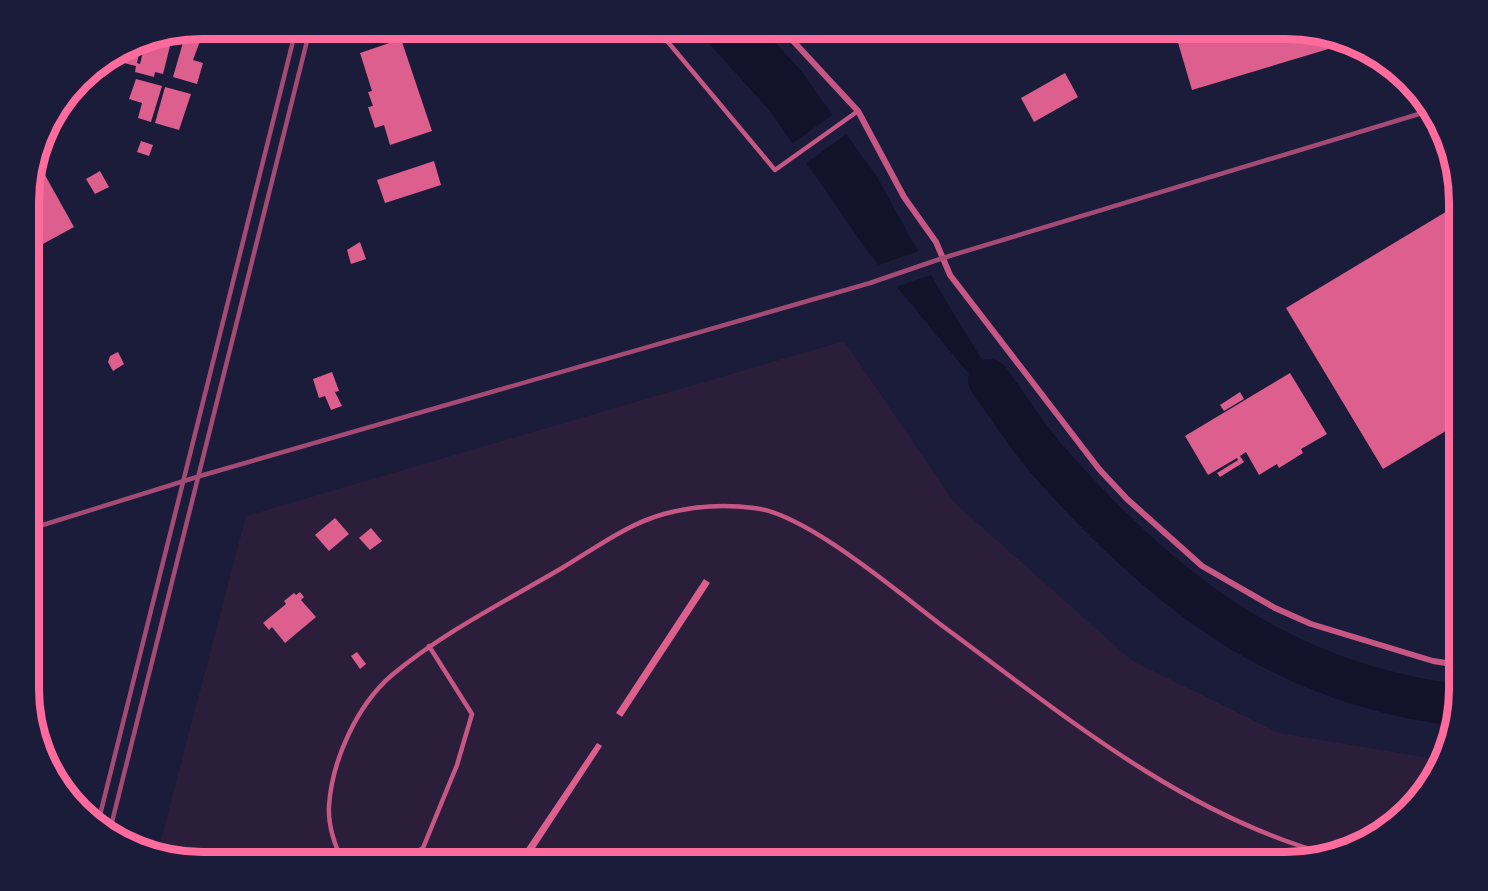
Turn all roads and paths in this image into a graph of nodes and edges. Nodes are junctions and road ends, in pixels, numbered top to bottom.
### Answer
1 (666, 39) edge
2 (792, 39) edge
3 (858, 111) junction
4 (429, 646) junction
5 (1449, 663) edge
6 (1314, 850) edge
7 (340, 852) edge
8 (417, 852) edge

1 - 3 lane
2 - 3 street
3 - 5 street
4 - 6 lane
4 - 7 lane
4 - 8 lane

